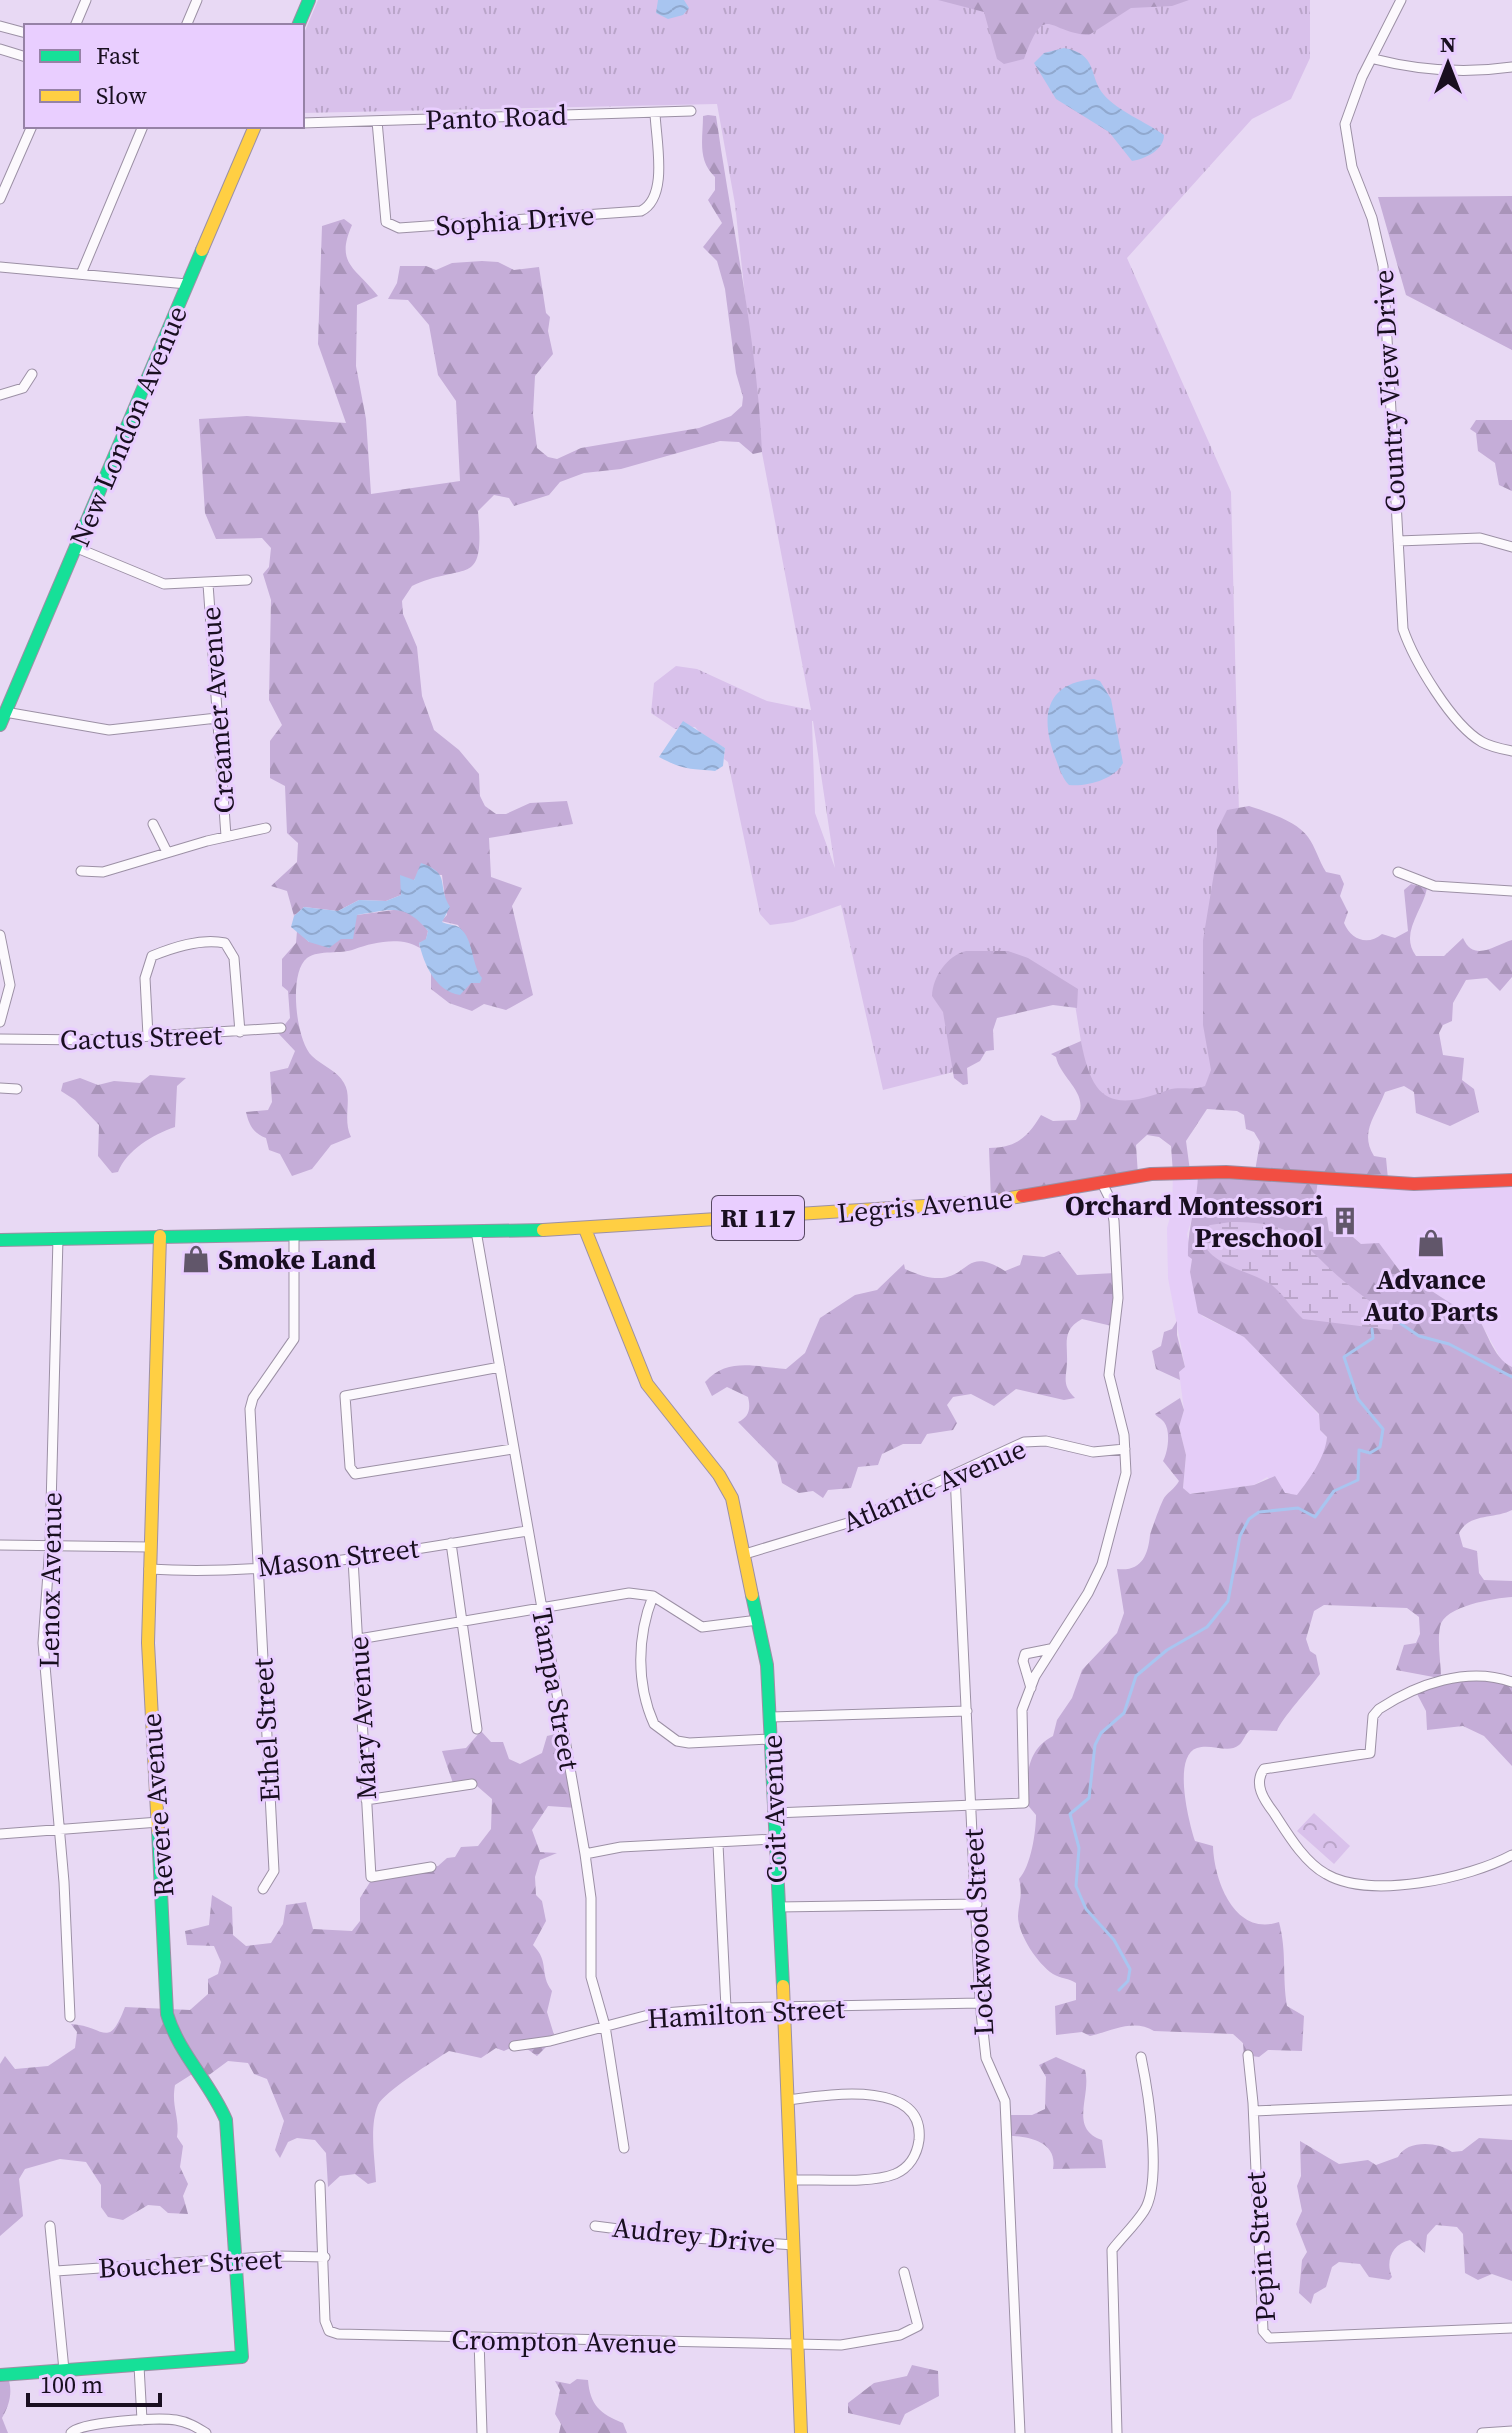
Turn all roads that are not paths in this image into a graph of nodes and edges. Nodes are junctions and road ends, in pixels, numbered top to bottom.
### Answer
1 (86, 0) edge
2 (197, 0) edge
3 (309, 0) edge
4 (1401, 0) edge
5 (76, 24) edge
6 (187, 24) edge
7 (299, 24) edge
8 (0, 26) edge
9 (24, 32) edge
10 (0, 49) edge
11 (24, 56) edge
12 (1374, 59) junction
13 (1512, 67) edge
14 (691, 111) dead end
15 (655, 113) junction
16 (377, 121) junction
17 (304, 123) edge
18 (31, 128) edge
19 (142, 128) edge
20 (254, 128) edge
21 (0, 167) edge
22 (12, 171) junction
23 (0, 199) edge
24 (0, 267) edge
25 (81, 274) junction
26 (187, 284) junction
27 (32, 374) dead end
28 (0, 395) edge
29 (1398, 541) junction
30 (1512, 547) edge
31 (77, 548) junction
32 (247, 580) dead end
33 (208, 584) junction
34 (217, 718) junction
35 (3, 719) edge
36 (1512, 751) edge
37 (153, 824) dead end
38 (266, 828) dead end
39 (226, 836) junction
40 (167, 852) junction
41 (81, 871) dead end
42 (1398, 872) dead end
43 (1512, 891) edge
44 (0, 935) edge
45 (0, 1022) edge
46 (281, 1028) dead end
47 (240, 1032) junction
48 (148, 1036) junction
49 (0, 1039) edge
50 (0, 1088) edge
51 (17, 1089) dead end
52 (1512, 1180) edge
53 (1102, 1183) junction
54 (585, 1229) junction
55 (476, 1231) junction
56 (294, 1235) junction
57 (160, 1236) junction
58 (58, 1238) junction
59 (0, 1240) edge
60 (500, 1367) junction
61 (512, 1449) junction
62 (1125, 1449) junction
63 (955, 1475) junction
64 (527, 1531) junction
65 (451, 1543) junction
66 (0, 1545) edge
67 (50, 1545) junction
68 (150, 1547) junction
69 (745, 1554) junction
70 (353, 1559) junction
71 (256, 1568) junction
72 (149, 1569) junction
73 (653, 1596) junction
74 (540, 1607) junction
75 (758, 1620) junction
76 (459, 1622) junction
77 (359, 1639) junction
78 (1050, 1649) junction
79 (1512, 1682) edge
80 (1031, 1688) junction
81 (967, 1711) junction
82 (771, 1717) junction
83 (477, 1729) dead end
84 (771, 1739) junction
85 (472, 1784) dead end
86 (366, 1800) junction
87 (971, 1808) junction
88 (774, 1813) junction
89 (159, 1822) junction
90 (59, 1830) junction
91 (0, 1834) edge
92 (775, 1839) junction
93 (718, 1844) junction
94 (585, 1854) junction
95 (1512, 1855) edge
96 (431, 1867) dead end
97 (263, 1889) dead end
98 (977, 1904) junction
99 (778, 1907) junction
100 (980, 2003) junction
101 (726, 2008) junction
102 (783, 2009) junction
103 (70, 2017) dead end
104 (605, 2026) junction
105 (514, 2046) dead end
106 (1248, 2055) dead end
107 (1141, 2057) dead end
108 (788, 2100) junction
109 (1512, 2100) edge
110 (1254, 2111) junction
111 (624, 2148) dead end
112 (791, 2180) junction
113 (320, 2185) dead end
114 (50, 2226) dead end
115 (595, 2226) dead end
116 (794, 2245) junction
117 (325, 2257) junction
118 (237, 2260) junction
119 (56, 2271) junction
120 (904, 2272) dead end
121 (1512, 2328) edge
122 (479, 2340) junction
123 (800, 2347) junction
124 (139, 2366) junction
125 (64, 2370) junction
126 (0, 2375) edge
127 (142, 2420) junction
128 (72, 2431) edge
129 (1512, 2431) edge
130 (206, 2433) edge
131 (482, 2433) edge
132 (801, 2433) edge
133 (1020, 2433) edge
134 (1117, 2433) edge
135 (1482, 2433) edge

1 - 5 street
2 - 6 street
3 - 7 street
4 - 12 street, Country View Drive
8 - 9 street
10 - 11 street
12 - 13 street
12 - 29 street, Country View Drive
14 - 15 street, Panto Road
15 - 16 street, Panto Road
15 - 16 street, Sophia Drive
16 - 17 street, Panto Road
18 - 22 street
19 - 25 street
20 - 26 street, New London Avenue
21 - 22 street
22 - 23 street
24 - 25 street
25 - 26 street
26 - 31 street, New London Avenue
27 - 28 street
29 - 30 street
29 - 36 street, Country View Drive
31 - 33 street
31 - 35 street, New London Avenue
32 - 33 street
33 - 34 street, Creamer Avenue
34 - 35 street
34 - 39 street, Creamer Avenue
37 - 40 street
38 - 39 street
39 - 40 street
40 - 41 street
42 - 43 street
44 - 45 street
46 - 47 street, Cactus Street
47 - 48 street, Cactus Street
47 - 48 street
48 - 49 street, Cactus Street
50 - 51 street
52 - 53 street, Legris Avenue / RI 117
53 - 54 street, Legris Avenue / RI 117
53 - 62 street
54 - 55 street, Legris Avenue / RI 117
54 - 69 street, Coit Avenue
55 - 56 street, Legris Avenue / RI 117
55 - 60 street, Tampa Street
56 - 57 street, Legris Avenue / RI 117
56 - 71 street, Ethel Street
57 - 58 street, Legris Avenue / RI 117
57 - 68 street, Revere Avenue
58 - 59 street, Legris Avenue / RI 117
58 - 67 street, Lenox Avenue
60 - 61 street, Tampa Street
60 - 61 street
61 - 64 street, Tampa Street
62 - 63 street, Atlantic Avenue
62 - 78 street
63 - 69 street, Atlantic Avenue
63 - 81 street, Lockwood Street
64 - 65 street, Mason Street
64 - 74 street, Tampa Street
65 - 70 street, Mason Street
65 - 76 street
66 - 67 street
67 - 68 street
67 - 90 street, Lenox Avenue
68 - 72 street, Revere Avenue
69 - 75 street, Coit Avenue
70 - 71 street, Mason Street
70 - 77 street, Mary Avenue
71 - 72 street, Mason Street
71 - 97 street, Ethel Street
72 - 89 street, Revere Avenue
73 - 74 street
73 - 75 street
73 - 84 street
74 - 76 street
74 - 94 street, Tampa Street
75 - 82 street, Coit Avenue
76 - 77 street
76 - 83 street
77 - 86 street, Mary Avenue
78 - 80 street
78 - 80 street
79 - 95 street
80 - 87 street
81 - 82 street
81 - 87 street, Lockwood Street
82 - 84 street, Coit Avenue
84 - 88 street, Coit Avenue
85 - 86 street
86 - 96 street, Mary Avenue
87 - 88 street
87 - 98 street, Lockwood Street
88 - 92 street, Coit Avenue
89 - 90 street
89 - 118 street, Revere Avenue
90 - 91 street
90 - 103 street, Lenox Avenue
92 - 93 street
92 - 99 street, Coit Avenue
93 - 94 street
93 - 101 street
94 - 104 street, Tampa Street
98 - 99 street
98 - 100 street, Lockwood Street
99 - 102 street, Coit Avenue
100 - 102 street, Hamilton Street
100 - 133 street, Lockwood Street
101 - 102 street, Hamilton Street
101 - 104 street, Hamilton Street
102 - 108 street, Coit Avenue
104 - 105 street, Hamilton Street
104 - 111 street, Tampa Street
106 - 110 street, Pepin Street
107 - 134 street
108 - 112 street, Coit Avenue
108 - 112 street
109 - 110 street
110 - 121 street, Pepin Street
112 - 116 street, Coit Avenue
113 - 117 street
114 - 119 street
115 - 116 street, Audrey Drive
116 - 123 street, Coit Avenue
117 - 118 street, Boucher Street
117 - 122 street, Crompton Avenue
118 - 119 street, Boucher Street
118 - 124 street, Revere Avenue
119 - 125 street
120 - 123 street, Crompton Avenue
122 - 123 street, Crompton Avenue
122 - 131 street
123 - 132 street, Coit Avenue
124 - 125 street
124 - 127 street
125 - 126 street
127 - 128 street
127 - 130 street
129 - 135 street

